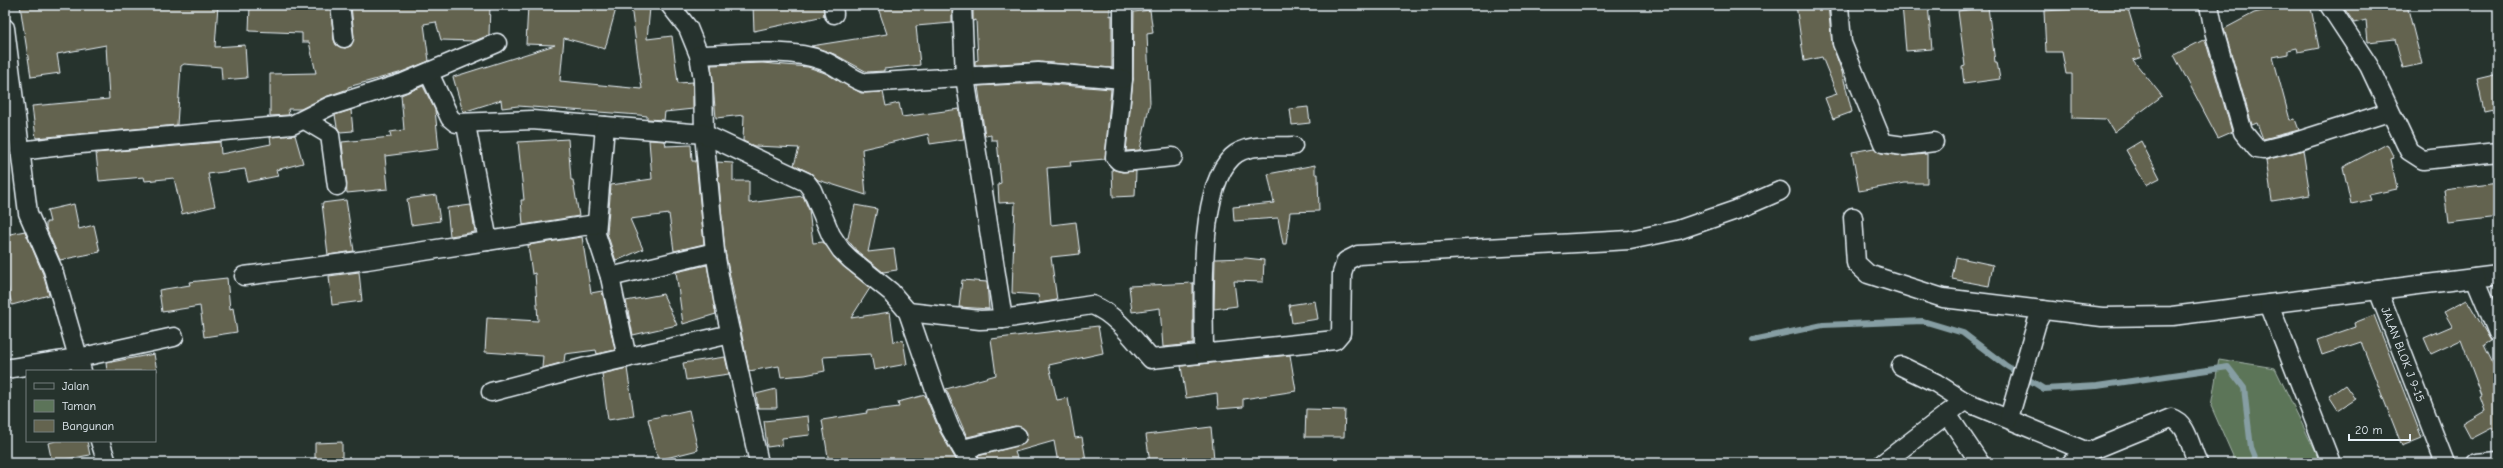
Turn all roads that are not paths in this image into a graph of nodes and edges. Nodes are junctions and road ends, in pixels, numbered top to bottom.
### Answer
1 (340, 5) edge
2 (670, 5) edge
3 (962, 5) edge
4 (1123, 5) edge
5 (1838, 5) edge
6 (2209, 5) edge
7 (2329, 5) edge
8 (5, 28) edge
9 (344, 38) dead end
10 (497, 43) dead end
11 (699, 55) junction
12 (429, 73) junction
13 (966, 77) junction
14 (1123, 79) junction
15 (2389, 112) junction
16 (305, 120) junction
17 (466, 125) junction
18 (605, 126) junction
19 (704, 134) junction
20 (11, 135) edge
21 (1934, 142) dead end
22 (1293, 146) dead end
23 (20, 152) junction
24 (2498, 152) edge
25 (1173, 157) dead end
26 (337, 186) dead end
27 (1780, 191) dead end
28 (1853, 217) dead end
29 (596, 224) junction
30 (488, 241) junction
31 (715, 252) junction
32 (2498, 275) edge
33 (244, 276) dead end
34 (610, 277) junction
35 (2475, 278) junction
36 (2378, 290) junction
37 (2269, 304) junction
38 (908, 312) junction
39 (2040, 316) junction
40 (1003, 319) junction
41 (2498, 333) edge
42 (731, 334) junction
43 (174, 337) dead end
44 (1204, 352) junction
45 (627, 358) junction
46 (80, 364) edge
47 (1901, 366) dead end
48 (5, 369) edge
49 (491, 392) dead end
50 (1964, 401) junction
51 (2011, 412) junction
52 (1947, 414) junction
53 (1017, 436) dead end
54 (100, 442) edge
55 (2088, 452) junction
56 (966, 456) edge
57 (2498, 461) edge
58 (106, 463) edge
59 (759, 463) edge
60 (1883, 463) edge
61 (1980, 463) edge
62 (2071, 463) edge
63 (2198, 463) edge
64 (2331, 463) edge
65 (2445, 463) edge
66 (2476, 463) edge

1 - 9 street
2 - 11 street
3 - 13 street
4 - 14 street
5 - 21 street
6 - 15 street
7 - 15 street
8 - 20 street
10 - 12 street
11 - 13 street
11 - 19 street
12 - 16 street
12 - 17 street
13 - 14 street
13 - 40 street
14 - 25 street
15 - 24 street
16 - 23 street
16 - 26 street
17 - 18 street
17 - 30 street
18 - 19 street
18 - 29 street
19 - 31 street
19 - 38 street
20 - 23 street
22 - 44 street
23 - 46 street
27 - 44 street
28 - 39 street
29 - 30 street
29 - 34 street
30 - 33 street
31 - 34 street
31 - 42 street
32 - 35 street
34 - 45 street
35 - 36 street
35 - 41 street
36 - 37 street
36 - 65 street, JALAN BLOK J 9-15
37 - 39 street
37 - 64 street
38 - 40 street
38 - 56 street
39 - 51 street
40 - 44 street
42 - 45 street
42 - 59 street
43 - 46 street
45 - 49 street
46 - 48 street
47 - 50 street
50 - 51 street
50 - 52 street
51 - 55 street
52 - 60 street
52 - 61 street
53 - 56 street
54 - 58 street
55 - 62 street
55 - 63 street
57 - 66 street

